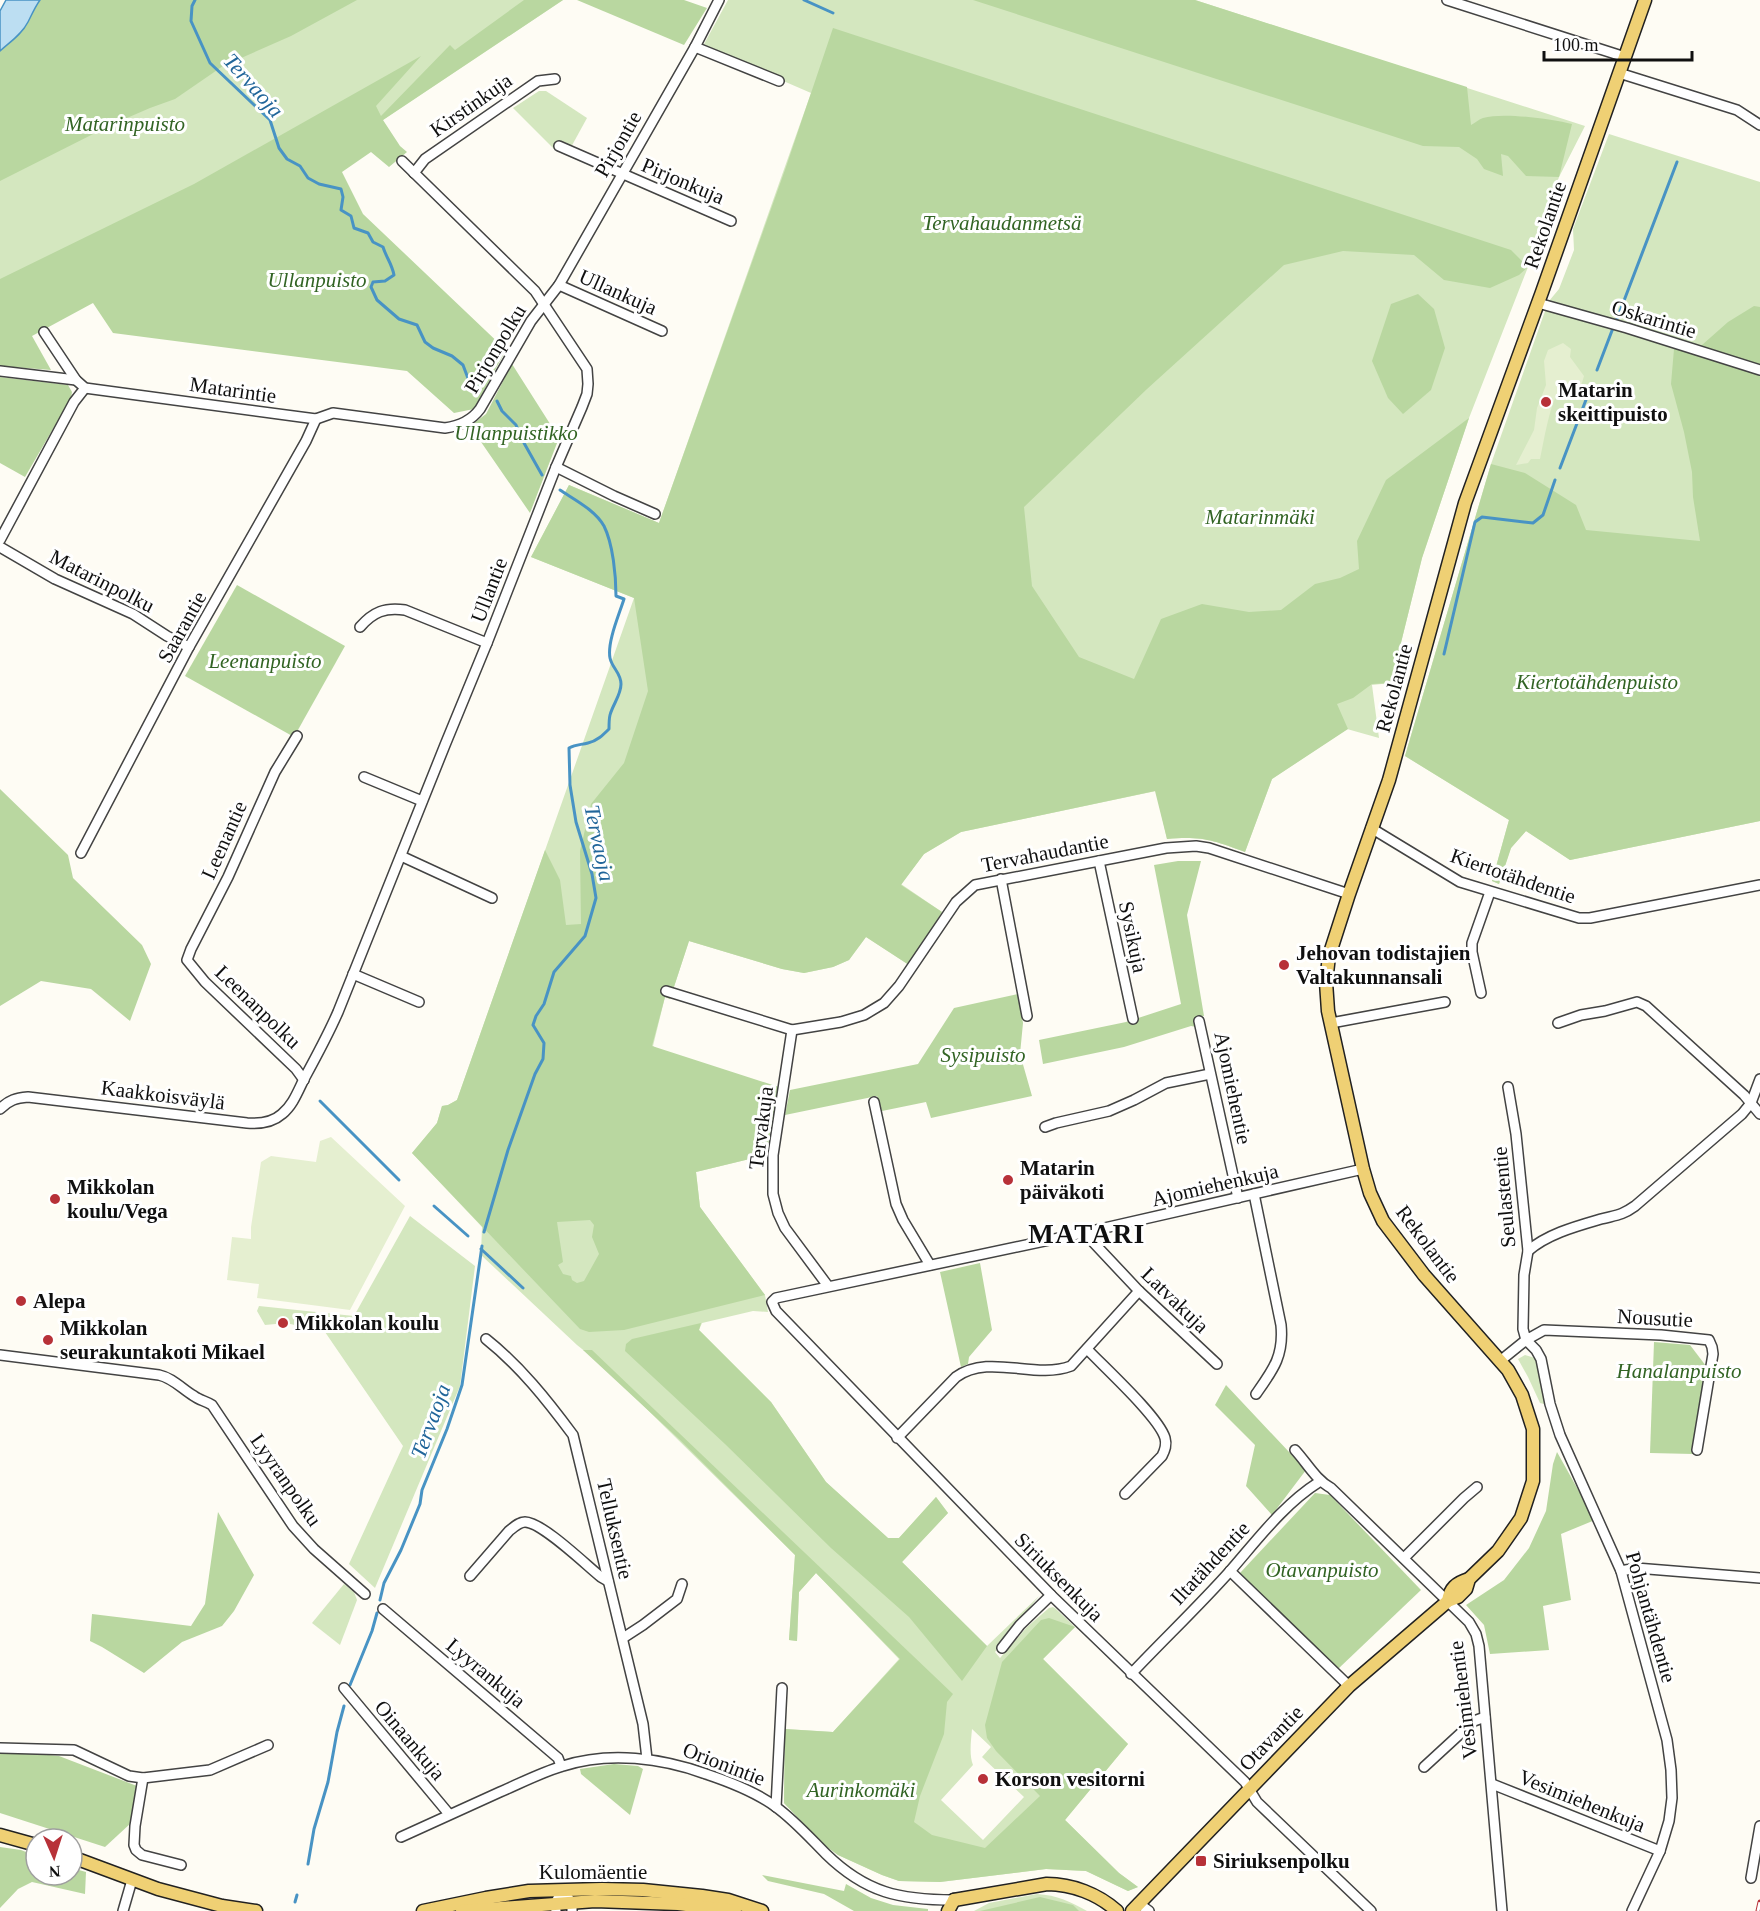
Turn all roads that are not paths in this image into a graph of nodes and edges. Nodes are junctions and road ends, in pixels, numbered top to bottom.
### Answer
1 (718, 0) edge
2 (1447, 0) edge
3 (1644, 0) edge
4 (695, 47) junction
5 (1625, 57) junction
6 (1619, 73) junction
7 (555, 79) dead end
8 (779, 81) dead end
9 (1760, 125) edge
10 (559, 146) dead end
11 (402, 161) dead end
12 (414, 173) junction
13 (621, 174) junction
14 (731, 220) dead end
15 (559, 285) junction
16 (1538, 303) junction
17 (545, 304) junction
18 (662, 331) dead end
19 (44, 332) dead end
20 (1760, 370) edge
21 (0, 371) edge
22 (76, 380) junction
23 (85, 388) junction
24 (316, 419) junction
25 (445, 428) joint
26 (556, 466) junction
27 (655, 514) dead end
28 (0, 540) edge
29 (360, 627) dead end
30 (487, 643) junction
31 (189, 646) junction
32 (297, 736) dead end
33 (364, 777) dead end
34 (422, 801) junction
35 (1371, 828) junction
36 (81, 853) dead end
37 (401, 856) junction
38 (1099, 861) junction
39 (1001, 879) junction
40 (1760, 885) edge
41 (1490, 892) junction
42 (1349, 894) junction
43 (492, 898) dead end
44 (187, 960) joint
45 (353, 974) junction
46 (666, 991) dead end
47 (1481, 993) dead end
48 (419, 1002) dead end
49 (1444, 1002) dead end
50 (1027, 1016) dead end
51 (1133, 1020) dead end
52 (1199, 1021) dead end
53 (1331, 1023) junction
54 (1558, 1023) dead end
55 (792, 1030) junction
56 (1210, 1074) junction
57 (1760, 1079) edge
58 (304, 1080) junction
59 (1508, 1087) dead end
60 (874, 1102) dead end
61 (1751, 1104) junction
62 (0, 1109) edge
63 (1760, 1114) edge
64 (1045, 1127) dead end
65 (1363, 1170) junction
66 (1254, 1194) junction
67 (1238, 1198) junction
68 (1087, 1232) junction
69 (1528, 1251) junction
70 (930, 1265) junction
71 (828, 1286) junction
72 (1139, 1291) junction
73 (486, 1339) dead end
74 (1526, 1340) junction
75 (1087, 1349) junction
76 (0, 1355) edge
77 (1500, 1361) junction
78 (1217, 1365) dead end
79 (1256, 1394) dead end
80 (897, 1438) junction
81 (1295, 1450) dead end
82 (1698, 1450) dead end
83 (1319, 1482) junction
84 (1477, 1487) dead end
85 (1125, 1494) dead end
86 (1404, 1558) junction
87 (1230, 1571) junction
88 (1621, 1571) junction
89 (470, 1576) dead end
90 (1760, 1578) edge
91 (608, 1581) junction
92 (682, 1584) dead end
93 (366, 1594) dead end
94 (1051, 1595) junction
95 (1448, 1601) junction
96 (383, 1610) dead end
97 (622, 1638) junction
98 (1002, 1648) dead end
99 (1131, 1674) junction
100 (1350, 1686) junction
101 (344, 1688) dead end
102 (782, 1688) dead end
103 (1485, 1717) junction
104 (268, 1745) dead end
105 (0, 1748) edge
106 (647, 1759) junction
107 (561, 1766) junction
108 (1424, 1767) dead end
109 (143, 1778) junction
110 (1492, 1784) junction
111 (1248, 1790) junction
112 (776, 1807) junction
113 (449, 1814) junction
114 (1760, 1826) edge
115 (0, 1835) edge
116 (401, 1837) dead end
117 (24, 1842) edge
118 (1660, 1851) junction
119 (84, 1862) edge
120 (181, 1865) dead end
121 (1751, 1878) dead end
122 (132, 1880) junction
123 (562, 1890) junction
124 (556, 1907) edge
125 (572, 1907) edge
126 (954, 1907) edge
127 (1135, 1907) edge
128 (123, 1911) edge
129 (256, 1911) edge
130 (423, 1911) edge
131 (462, 1911) edge
132 (735, 1911) edge
133 (762, 1911) edge
134 (1117, 1911) edge
135 (1149, 1911) edge
136 (1371, 1911) edge
137 (1502, 1911) edge
138 (1632, 1911) edge

1 - 4 street, Pirjontie
2 - 5 street
3 - 5 main road, Rekolantie
4 - 8 street
4 - 13 street, Pirjontie
5 - 6 main road, Rekolantie
6 - 9 street
6 - 16 main road, Rekolantie
7 - 12 street, Kirstinkuja
10 - 13 street, Pirjonkuja
11 - 12 street, Ullantie
12 - 17 street, Ullantie
13 - 14 street, Pirjonkuja
13 - 15 street, Pirjontie
15 - 17 street, Pirjontie
15 - 18 street, Ullankuja
16 - 20 street, Oskarintie
16 - 35 main road, Rekolantie
17 - 25 street, Pirjonpolku
17 - 26 street, Ullantie
19 - 22 street
21 - 22 street
22 - 23 street
23 - 24 street, Matarintie
23 - 28 street
24 - 25 street, Matarintie
24 - 31 street, Saarantie
26 - 27 street
26 - 30 street, Ullantie
28 - 31 street, Matarinpolku
29 - 30 street
30 - 34 street, Ullantie
31 - 36 street, Saarantie
32 - 44 street, Leenantie
33 - 34 street
34 - 37 street, Ullantie
35 - 41 street, Kiertotähdentie
35 - 42 main road, Rekolantie
37 - 43 street
37 - 45 street, Ullantie
38 - 39 street, Tervahaudantie
38 - 42 street, Tervahaudantie
38 - 51 street, Sysikuja
39 - 50 street
39 - 55 street, Tervahaudantie
40 - 41 street, Kiertotähdentie
41 - 47 street
42 - 53 main road, Rekolantie
44 - 58 street, Leenanpolku
45 - 48 street
45 - 58 street, Ullantie
46 - 55 street, Tervahaudantie
49 - 53 street
52 - 56 street, Ajomiehentie
53 - 65 main road, Rekolantie
54 - 61 street
55 - 71 street, Tervakuja
56 - 64 street
56 - 67 street, Ajomiehentie
57 - 61 street
58 - 62 street, Kaakkoisväylä
59 - 69 street, Seulastentie
60 - 70 street
61 - 63 street
61 - 69 street
65 - 66 street, Ajomiehenkuja
65 - 77 main road, Rekolantie
66 - 67 street, Ajomiehenkuja
66 - 79 street
67 - 68 street, Ajomiehenkuja
68 - 70 street, Ajomiehenkuja
68 - 72 street, Latvakuja
69 - 74 street, Seulastentie
70 - 71 street, Ajomiehenkuja
71 - 80 street, Siriuksenkuja
72 - 75 street
72 - 78 street, Latvakuja
73 - 91 street, Telluksentie
74 - 77 street
74 - 82 street, Nousutie
74 - 88 street, Pohjantähdentie
75 - 80 street
75 - 85 street
76 - 93 street, Lyyranpolku
77 - 95 main road, Otavantie
80 - 94 street, Siriuksenkuja
81 - 83 street, Vesimiehentie
83 - 86 street, Vesimiehentie
83 - 87 street, Iltatähdentie
84 - 86 street
86 - 95 street, Vesimiehentie
87 - 99 street, Iltatähdentie
87 - 100 street
88 - 90 street
88 - 118 street, Pohjantähdentie
89 - 91 street
91 - 97 street, Telluksentie
92 - 97 street
94 - 98 street
94 - 99 street, Siriuksenkuja
95 - 100 main road, Otavantie
95 - 103 street, Vesimiehentie
96 - 107 street, Lyyrankuja
97 - 106 street, Telluksentie
99 - 111 street, Siriuksenkuja
100 - 111 main road, Otavantie
101 - 113 street, Oinaankuja
102 - 112 street
103 - 108 street
103 - 110 street, Vesimiehentie
104 - 109 street
105 - 109 street
106 - 107 street, Orionintie
106 - 112 street, Orionintie
107 - 113 street, Orionintie
109 - 120 street
110 - 118 street, Vesimiehenkuja
110 - 137 street, Vesimiehentie
111 - 127 main road, Otavantie
111 - 136 street, Siriuksenkuja
112 - 126 street, Orionintie
113 - 116 street, Orionintie
114 - 121 street
115 - 117 main road
118 - 138 street, Pohjantähdentie
119 - 122 main road
122 - 128 street
122 - 129 main road
123 - 124 street
123 - 125 street
123 - 130 main road, Kulomäentie
123 - 133 main road, Kulomäentie
124 - 125 main road, Kulomäentie
124 - 131 main road, Kulomäentie
125 - 132 main road, Kulomäentie
126 - 134 main road, Orionintie
127 - 135 street

